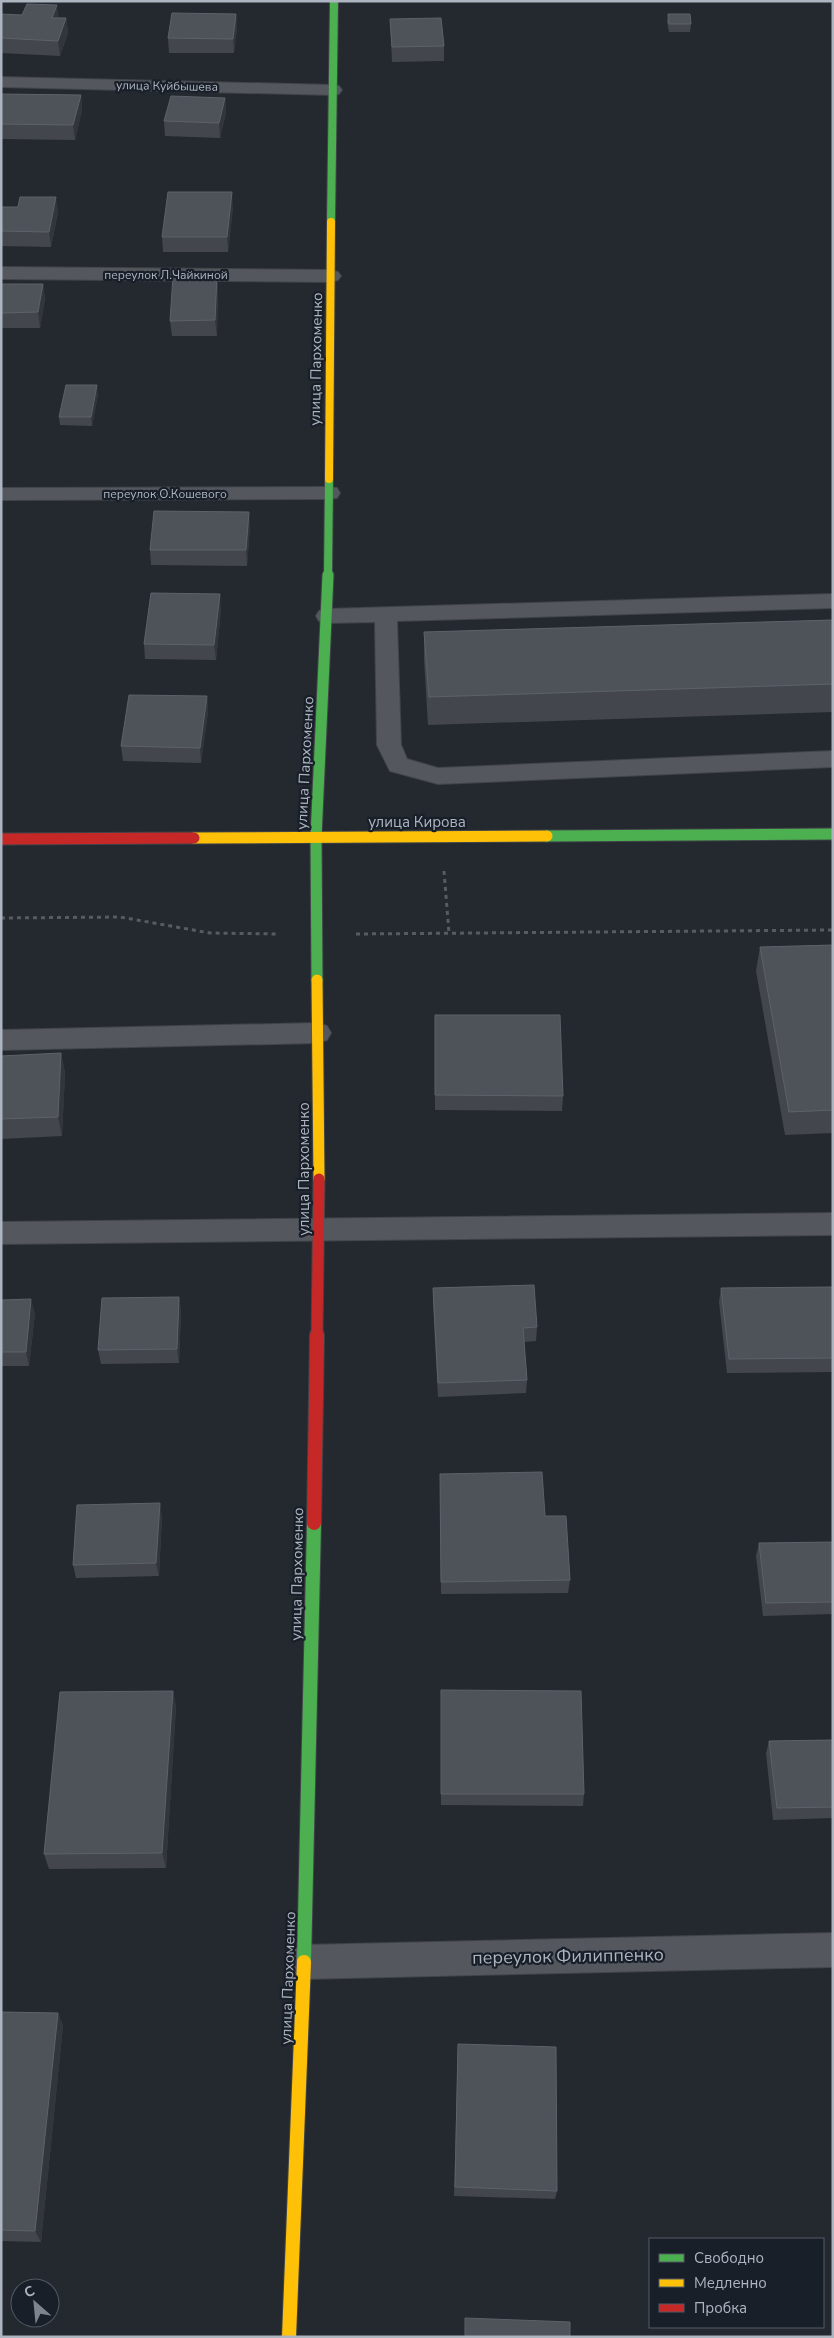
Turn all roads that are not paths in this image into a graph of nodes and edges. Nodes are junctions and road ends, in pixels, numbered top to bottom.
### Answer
1 (334, 1) edge
2 (1, 82) edge
3 (333, 90) junction
4 (1, 273) edge
5 (332, 276) junction
6 (329, 493) junction
7 (1, 494) edge
8 (833, 601) edge
9 (386, 614) junction
10 (327, 616) junction
11 (833, 759) edge
12 (833, 834) edge
13 (316, 837) junction
14 (1, 839) edge
15 (318, 1033) junction
16 (1, 1040) edge
17 (833, 1224) edge
18 (320, 1230) junction
19 (1, 1233) edge
20 (833, 1950) edge
21 (304, 1962) junction
22 (289, 2337) edge

1 - 3 main road, улица Пархоменко
2 - 3 street, улица Куйбышева
3 - 5 main road, улица Пархоменко
4 - 5 street, переулок Л.Чайкиной
5 - 6 main road, улица Пархоменко
6 - 7 street, переулок О.Кошевого
6 - 10 main road, улица Пархоменко
8 - 9 street
9 - 10 street
9 - 11 street
10 - 13 main road, улица Пархоменко
12 - 13 main road, улица Кирова
13 - 14 main road, улица Кирова
13 - 15 main road, улица Пархоменко
15 - 16 street
15 - 18 main road, улица Пархоменко
17 - 18 street
18 - 19 street
18 - 21 main road, улица Пархоменко
20 - 21 street, переулок Филиппенко
21 - 22 main road, улица Пархоменко

